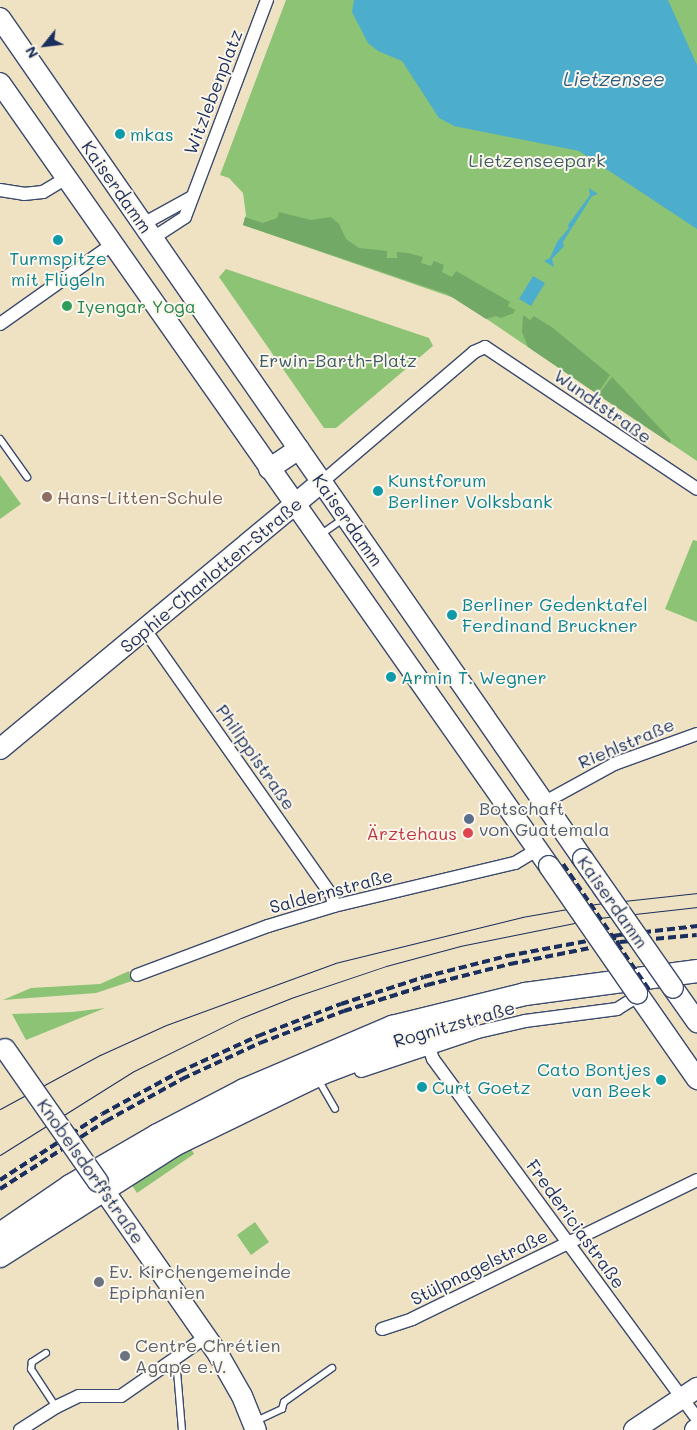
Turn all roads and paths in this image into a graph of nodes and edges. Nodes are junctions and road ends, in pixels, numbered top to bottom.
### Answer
1 (267, 0) edge
2 (0, 18) edge
3 (0, 83) edge
4 (66, 178) junction
5 (0, 190) edge
6 (148, 231) junction
7 (112, 244) junction
8 (0, 324) edge
9 (490, 349) joint
10 (0, 439) edge
11 (299, 449) junction
12 (269, 469) junction
13 (27, 477) dead end
14 (322, 482) junction
15 (697, 489) edge
16 (294, 505) junction
17 (346, 517) junction
18 (317, 537) junction
19 (145, 630) junction
20 (697, 734) edge
21 (2, 742) edge
22 (545, 802) junction
23 (543, 858) junction
24 (334, 906) junction
25 (697, 958) edge
26 (697, 971) edge
27 (137, 975) dead end
28 (525, 994) junction
29 (638, 994) junction
30 (694, 1011) edge
31 (3, 1046) edge
32 (429, 1048) junction
33 (357, 1072) dead end
34 (335, 1078) dead end
35 (697, 1079) edge
36 (319, 1081) junction
37 (283, 1100) dead end
38 (335, 1109) dead end
39 (697, 1180) edge
40 (101, 1186) junction
41 (0, 1221) edge
42 (0, 1234) edge
43 (568, 1243) junction
44 (0, 1256) edge
45 (382, 1329) dead end
46 (206, 1337) junction
47 (46, 1353) dead end
48 (175, 1358) junction
49 (332, 1368) dead end
50 (689, 1393) edge
51 (56, 1406) junction
52 (697, 1419) edge
53 (254, 1426) edge
54 (20, 1430) edge
55 (182, 1430) edge
56 (634, 1430) edge

1 - 6 street, Witzlebenplatz
2 - 6 main road, Kaiserdamm
3 - 4 main road, Kaiserdamm
4 - 5 street
4 - 7 main road, Kaiserdamm
6 - 11 main road, Kaiserdamm
7 - 8 street
7 - 12 main road, Kaiserdamm
9 - 14 street, Sophie-Charlotten-Straße
9 - 15 street, Wundtstraße
10 - 13 lane
11 - 12 main road
11 - 14 main road, Kaiserdamm
12 - 16 main road, Kaiserdamm
14 - 16 main road, Sophie-Charlotten-Straße
14 - 17 main road, Kaiserdamm
16 - 18 main road, Kaiserdamm
16 - 19 main road, Sophie-Charlotten-Straße
17 - 18 lane
17 - 22 main road, Kaiserdamm
18 - 23 main road, Kaiserdamm
19 - 21 main road, Sophie-Charlotten-Straße
19 - 24 street, Philippistraße
20 - 22 street, Riehlstraße
22 - 30 main road, Kaiserdamm, bridge
23 - 24 street, Saldernstraße
23 - 29 main road, Kaiserdamm, bridge
24 - 27 street, Saldernstraße
25 - 41 highway
26 - 28 highway
28 - 40 highway
28 - 42 highway
29 - 32 street, Rognitzstraße
29 - 35 main road, Kaiserdamm
31 - 40 main road, Knobelsdorffstraße, bridge
32 - 33 street, Rognitzstraße
32 - 43 street, Fredericiastraße
34 - 36 lane
36 - 37 lane
36 - 38 lane
39 - 43 street, Stülpnagelstraße
40 - 44 highway
40 - 46 main road, Knobelsdorffstraße
43 - 45 street, Stülpnagelstraße
43 - 50 street, Fredericiastraße
46 - 48 street
46 - 53 main road, Knobelsdorffstraße
47 - 51 lane
48 - 51 street
48 - 55 lane
49 - 53 lane
50 - 52 street, Fredericiastraße
50 - 56 main road
51 - 54 street

